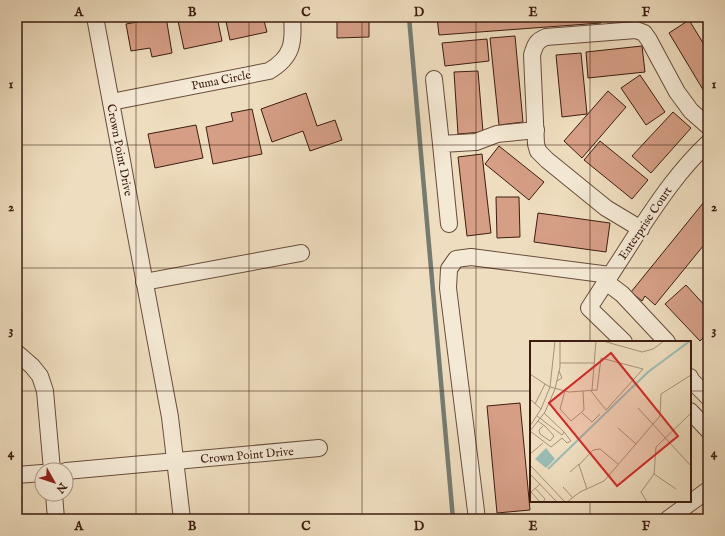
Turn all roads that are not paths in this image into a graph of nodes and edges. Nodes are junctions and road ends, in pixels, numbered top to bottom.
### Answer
1 (95, 17) edge
2 (292, 17) edge
3 (434, 79) dead end
4 (111, 102) junction
5 (708, 126) edge
6 (536, 130) junction
7 (708, 143) edge
8 (441, 144) junction
9 (449, 224) dead end
10 (641, 228) junction
11 (301, 252) dead end
12 (608, 278) junction
13 (144, 282) junction
14 (623, 341) edge
15 (666, 341) edge
16 (17, 353) edge
17 (691, 380) edge
18 (708, 396) edge
19 (691, 412) edge
20 (708, 430) edge
21 (319, 448) dead end
22 (51, 462) edge
23 (175, 462) junction
24 (74, 469) edge
25 (34, 474) edge
26 (17, 475) edge
27 (708, 490) edge
28 (55, 502) edge
29 (56, 519) edge
30 (182, 519) edge
31 (477, 519) edge
32 (668, 519) edge

1 - 4 street, Crown Point Drive
2 - 4 street, Puma Circle
3 - 8 street
4 - 13 street, Crown Point Drive
5 - 6 street
6 - 8 street
6 - 10 street
7 - 10 street, Enterprise Court
8 - 9 street
10 - 12 street, Enterprise Court
11 - 13 street
12 - 14 street, Enterprise Court
12 - 15 street
12 - 31 street
13 - 23 street, Crown Point Drive
16 - 22 street
17 - 18 street
19 - 20 street
21 - 23 street, Crown Point Drive
23 - 24 street
23 - 30 street, Crown Point Drive
25 - 26 street
27 - 32 street
28 - 29 street

